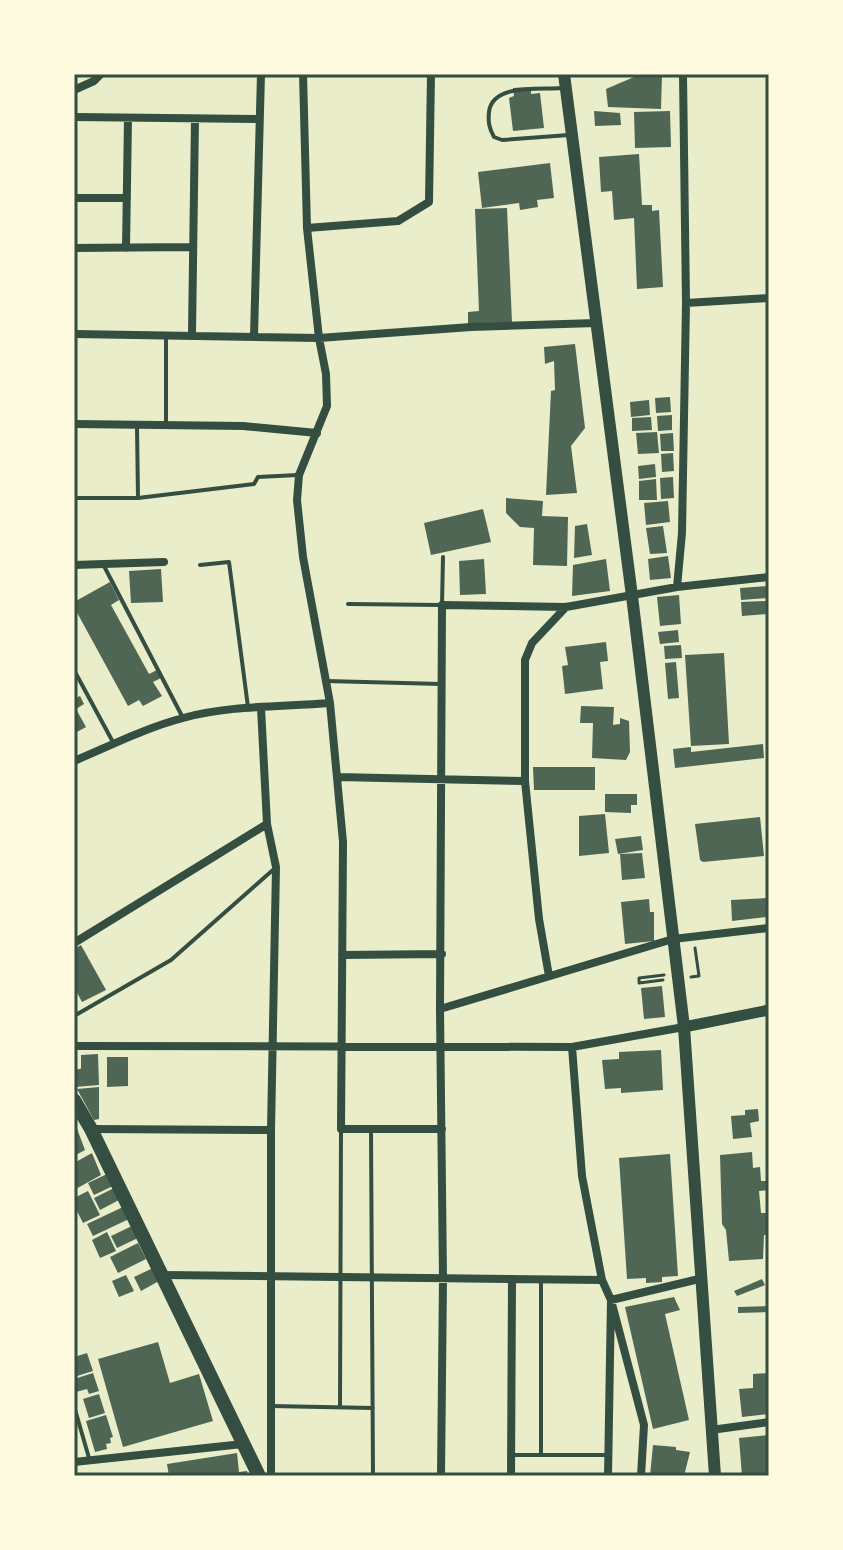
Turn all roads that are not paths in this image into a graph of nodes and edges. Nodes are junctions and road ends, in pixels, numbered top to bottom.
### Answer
1 (101, 74) edge
2 (261, 74) edge
3 (303, 74) edge
4 (431, 74) edge
5 (564, 74) edge
6 (683, 74) edge
7 (566, 88) junction
8 (74, 90) edge
9 (74, 117) edge
10 (128, 118) junction
11 (195, 119) junction
12 (259, 119) junction
13 (572, 135) junction
14 (74, 198) edge
15 (127, 198) junction
16 (307, 228) junction
17 (193, 247) junction
18 (74, 248) edge
19 (126, 248) junction
20 (769, 298) edge
21 (686, 303) junction
22 (596, 323) junction
23 (74, 334) edge
24 (192, 334) junction
25 (166, 336) junction
26 (254, 336) junction
27 (319, 338) junction
28 (74, 424) edge
29 (166, 424) junction
30 (137, 425) junction
31 (317, 433) junction
32 (299, 475) junction
33 (74, 498) edge
34 (138, 498) junction
35 (443, 557) dead end
36 (164, 562) dead end
37 (103, 564) junction
38 (74, 565) edge
39 (200, 565) dead end
40 (769, 577) edge
41 (677, 587) junction
42 (632, 596) junction
43 (348, 604) dead end
44 (442, 605) junction
45 (566, 607) junction
46 (74, 670) edge
47 (326, 681) junction
48 (443, 684) junction
49 (330, 703) junction
50 (261, 708) junction
51 (248, 709) junction
52 (183, 718) junction
53 (114, 744) junction
54 (74, 761) edge
55 (337, 777) junction
56 (443, 779) junction
57 (525, 781) junction
58 (267, 824) junction
59 (276, 867) junction
60 (769, 928) edge
61 (673, 939) junction
62 (74, 943) edge
63 (442, 954) junction
64 (342, 955) junction
65 (549, 976) junction
66 (440, 1009) junction
67 (769, 1010) edge
68 (74, 1016) edge
69 (684, 1027) junction
70 (344, 1045) junction
71 (74, 1046) edge
72 (272, 1046) junction
73 (441, 1047) junction
74 (572, 1047) junction
75 (75, 1106) edge
76 (91, 1129) junction
77 (341, 1129) junction
78 (371, 1129) junction
79 (442, 1129) junction
80 (271, 1130) junction
81 (163, 1275) junction
82 (272, 1276) junction
83 (341, 1277) junction
84 (372, 1278) junction
85 (443, 1278) junction
86 (512, 1279) junction
87 (541, 1279) junction
88 (699, 1279) junction
89 (602, 1280) junction
90 (611, 1300) junction
91 (74, 1406) edge
92 (271, 1406) junction
93 (340, 1407) junction
94 (373, 1408) junction
95 (769, 1422) edge
96 (711, 1430) junction
97 (244, 1443) junction
98 (541, 1454) junction
99 (511, 1455) junction
100 (608, 1455) junction
101 (90, 1460) junction
102 (74, 1462) edge
103 (259, 1476) edge
104 (271, 1476) edge
105 (373, 1476) edge
106 (441, 1476) edge
107 (511, 1476) edge
108 (608, 1476) edge
109 (641, 1476) edge
110 (715, 1476) edge

1 - 8 street
2 - 12 street
3 - 16 street
4 - 16 street
5 - 7 main road
6 - 21 street
7 - 13 main road
7 - 13 lane
9 - 10 street
10 - 11 street
10 - 15 street
11 - 12 street
11 - 17 street
12 - 26 street
13 - 22 main road
14 - 15 street
15 - 19 street
16 - 27 street
17 - 19 street
17 - 24 street
18 - 19 street
20 - 21 street
21 - 41 street
22 - 27 street
22 - 42 main road
23 - 25 street
24 - 25 street
24 - 26 street
25 - 29 lane
26 - 27 street
27 - 31 street
28 - 30 street
29 - 30 street
29 - 31 street
30 - 34 lane
31 - 32 street
32 - 34 lane
32 - 47 street
33 - 34 lane
35 - 44 lane
36 - 37 street
37 - 38 street
37 - 52 lane
39 - 51 lane
40 - 41 street
41 - 42 street
42 - 45 street
42 - 61 main road
43 - 44 lane
44 - 45 street
44 - 48 street
45 - 57 street
46 - 53 lane
47 - 48 lane
47 - 49 street
48 - 56 street
49 - 50 street
49 - 55 street
50 - 51 street
50 - 58 street
51 - 52 street
52 - 53 street
53 - 54 street
55 - 56 street
55 - 64 street
56 - 57 street
56 - 63 street
57 - 65 street
58 - 59 street
58 - 62 street
59 - 68 lane
59 - 72 street
60 - 61 street
61 - 65 street
61 - 69 main road
63 - 64 street
63 - 66 street
64 - 70 street
65 - 66 street
66 - 73 street
67 - 69 street
69 - 74 street
69 - 88 main road
70 - 72 street
70 - 73 street
70 - 77 street
71 - 72 street
72 - 80 street
73 - 74 street
73 - 79 street
74 - 89 street
75 - 76 main road
76 - 80 street
76 - 81 main road
77 - 78 street
77 - 83 lane
78 - 79 street
78 - 84 lane
79 - 85 street
80 - 82 street
81 - 82 street
81 - 97 main road
82 - 83 street
82 - 92 street
83 - 84 street
83 - 93 lane
84 - 85 street
84 - 94 lane
85 - 86 street
85 - 106 street
86 - 87 street
86 - 99 street
87 - 89 street
87 - 98 lane
88 - 90 street
88 - 96 main road
89 - 90 street
90 - 100 street
90 - 109 street
91 - 101 lane
92 - 93 lane
92 - 104 street
93 - 94 lane
94 - 105 lane
95 - 96 street
96 - 110 main road
97 - 101 street
97 - 103 main road
98 - 99 lane
98 - 100 lane
99 - 107 street
100 - 108 street
101 - 102 street

